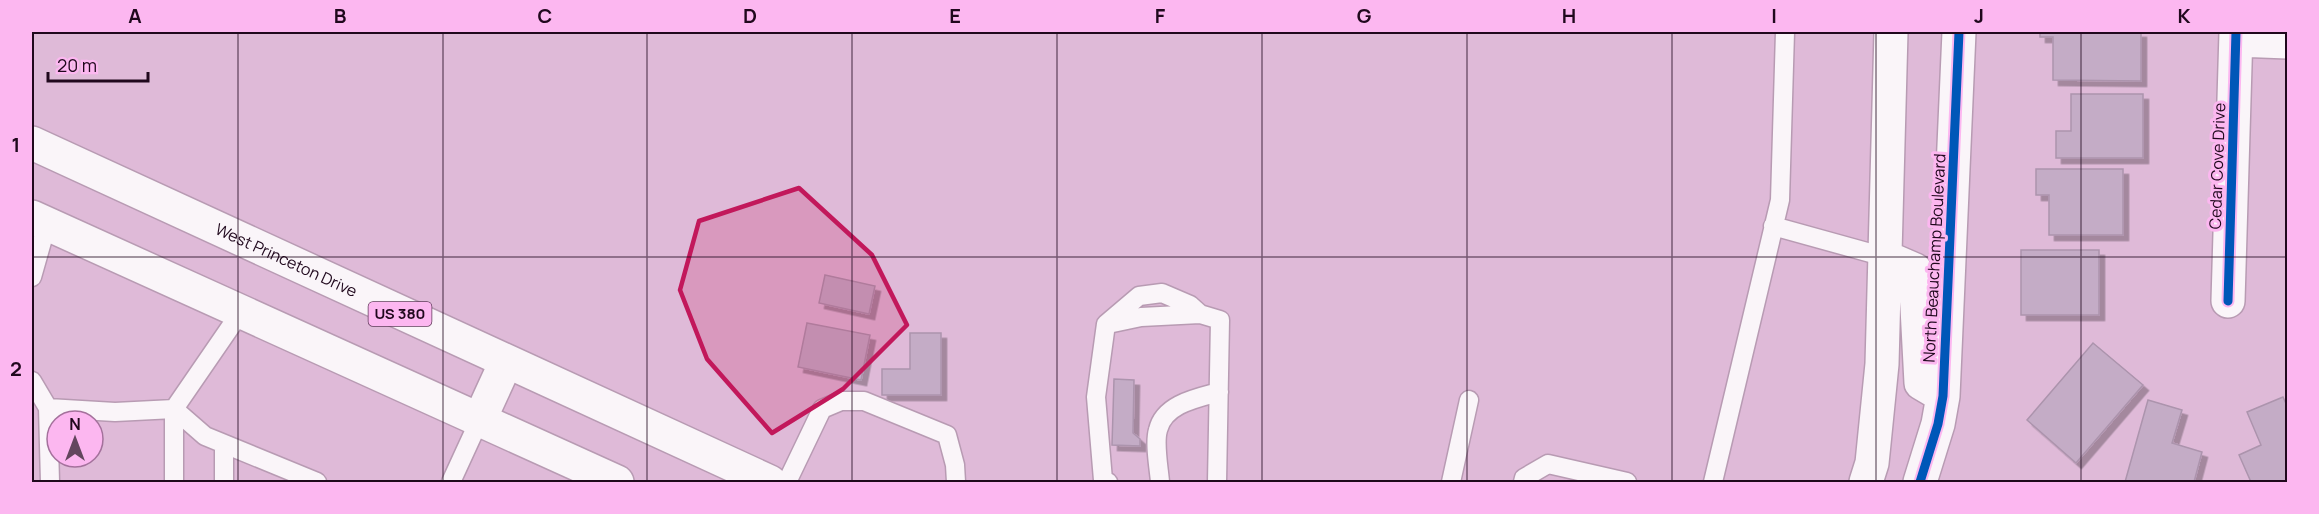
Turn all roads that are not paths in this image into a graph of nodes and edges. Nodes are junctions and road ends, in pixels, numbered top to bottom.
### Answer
1 (1785, 32) edge
2 (1891, 32) edge
3 (1959, 32) edge
4 (2236, 36) edge
5 (2288, 42) edge
6 (32, 143) edge
7 (39, 221) edge
8 (1773, 226) junction
9 (1885, 257) junction
10 (32, 278) edge
11 (2228, 301) dead end
12 (240, 313) junction
13 (506, 362) junction
14 (32, 381) edge
15 (1219, 392) junction
16 (1943, 396) junction
17 (1469, 400) dead end
18 (48, 408) junction
19 (174, 409) junction
20 (479, 421) junction
21 (224, 444) junction
22 (573, 473) edge
23 (292, 477) edge
24 (1106, 482) edge
25 (50, 483) edge
26 (174, 483) edge
27 (224, 483) edge
28 (317, 483) edge
29 (451, 483) edge
30 (617, 483) edge
31 (770, 483) edge
32 (787, 483) edge
33 (956, 483) edge
34 (1160, 483) edge
35 (1217, 483) edge
36 (1451, 483) edge
37 (1524, 483) edge
38 (1627, 483) edge
39 (1713, 483) edge
40 (1866, 483) edge
41 (1920, 483) edge

1 - 8 lane
2 - 9 main road
3 - 16 main road, North Beauchamp Boulevard
4 - 5 main road
4 - 11 main road, Cedar Cove Drive
6 - 13 main road, West Princeton Drive / US 380
7 - 10 lane
7 - 12 main road
8 - 9 lane
8 - 39 lane
9 - 16 main road
9 - 40 main road
12 - 19 lane
12 - 20 main road
13 - 20 main road
13 - 31 main road, West Princeton Drive / US 380
14 - 18 lane
15 - 24 lane
15 - 34 lane
15 - 35 lane
16 - 41 main road, North Beauchamp Boulevard
17 - 36 lane
18 - 19 lane
18 - 25 lane
19 - 21 lane
19 - 26 lane
20 - 22 main road
20 - 29 lane
21 - 23 lane
21 - 27 lane
22 - 30 main road
23 - 28 lane
32 - 33 lane
37 - 38 lane

